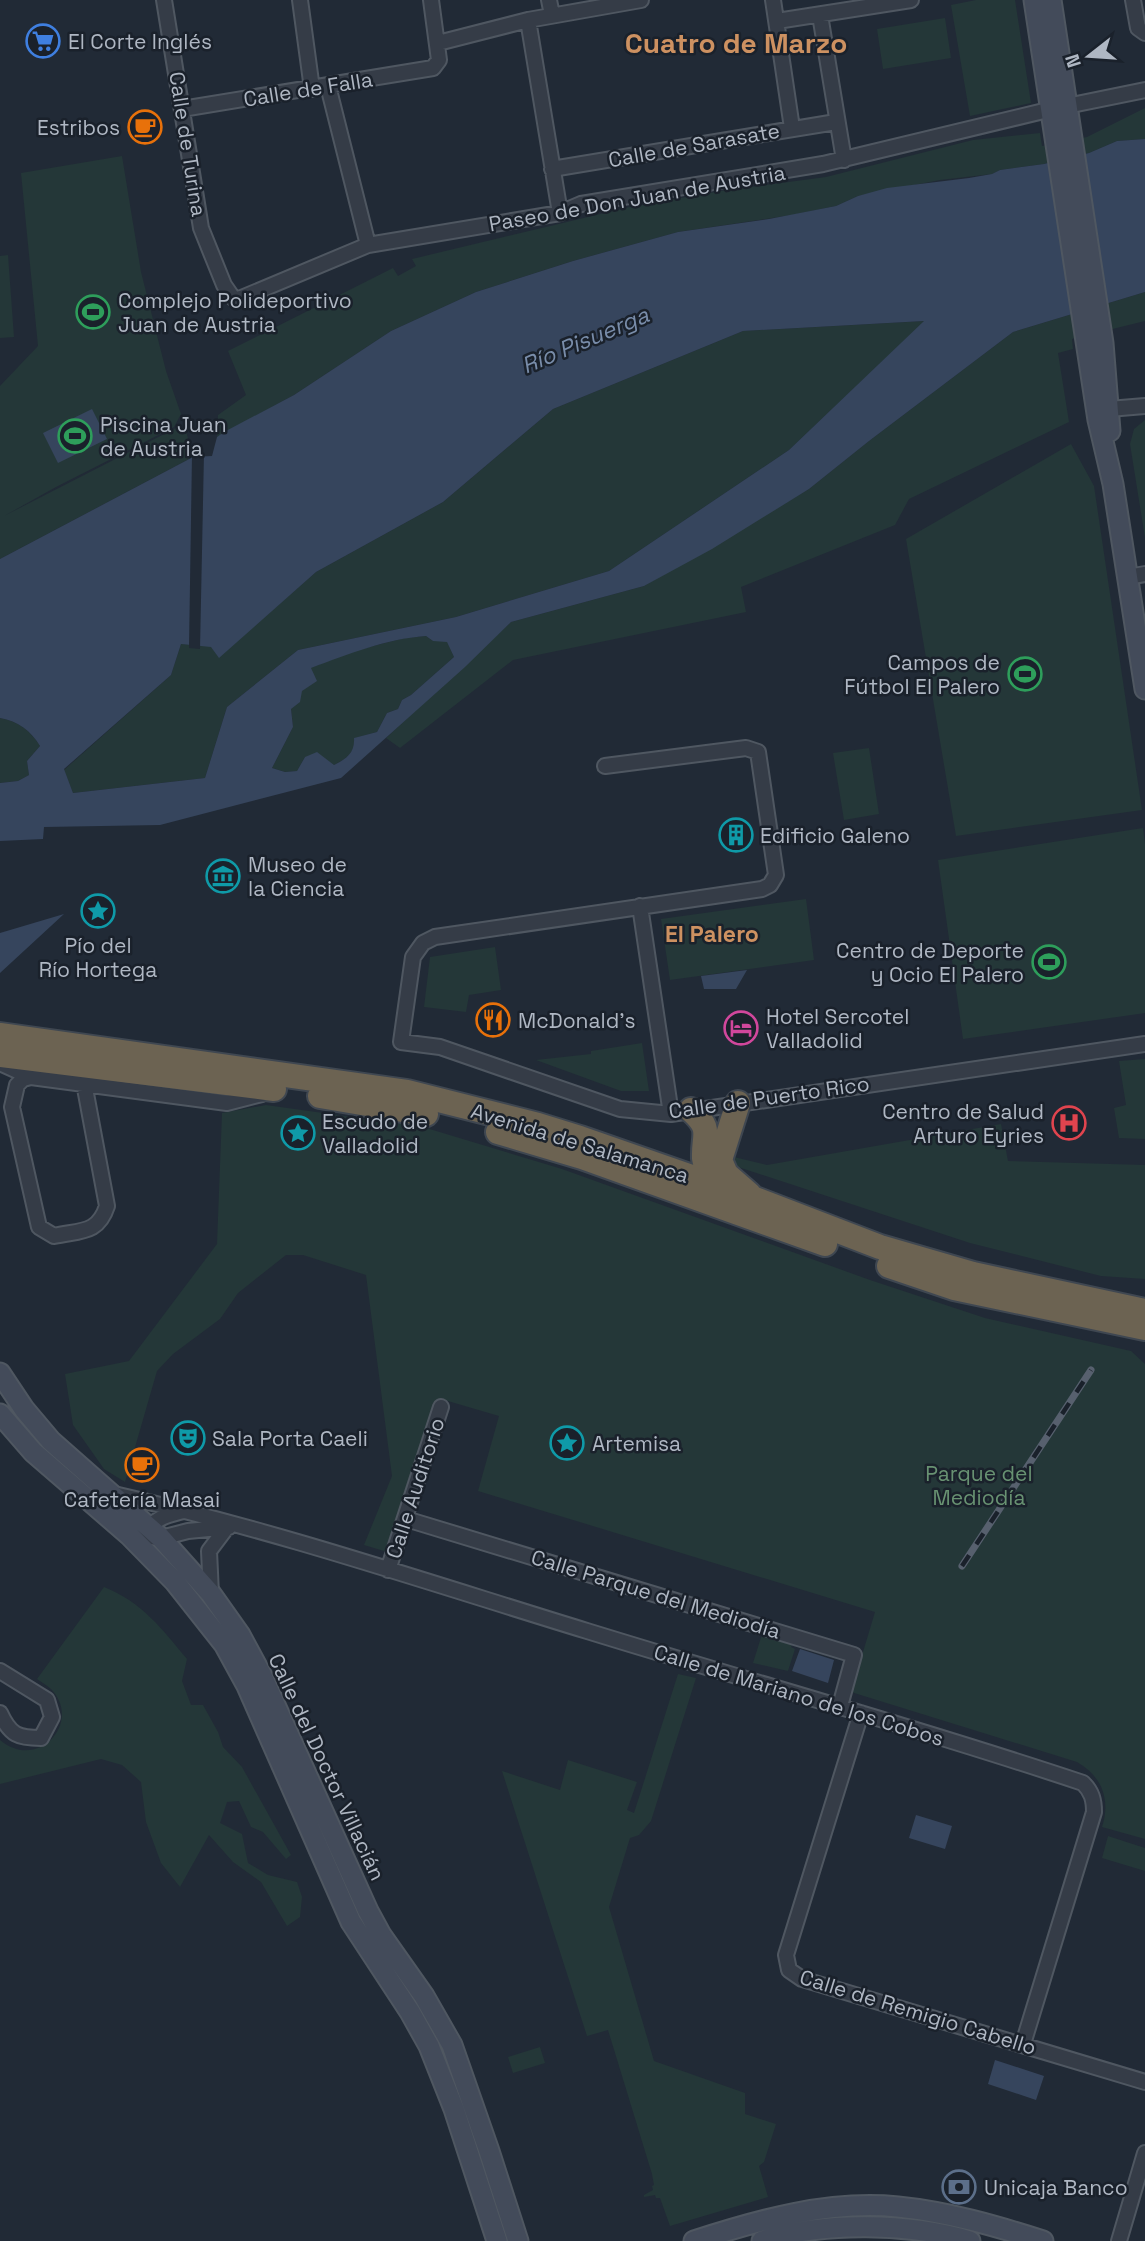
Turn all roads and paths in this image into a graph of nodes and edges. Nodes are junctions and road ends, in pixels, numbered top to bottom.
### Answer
1 (164, 0) edge
2 (300, 0) edge
3 (431, 0) edge
4 (549, 0) edge
5 (640, 0) edge
6 (773, 0) edge
7 (911, 0) edge
8 (1034, 0) edge
9 (1051, 0) edge
10 (1133, 0) edge
11 (552, 15) junction
12 (820, 15) junction
13 (528, 20) junction
14 (777, 21) junction
15 (1145, 33) edge
16 (438, 43) junction
17 (328, 86) junction
18 (312, 89) junction
19 (1145, 90) edge
20 (1059, 107) junction
21 (182, 109) junction
22 (836, 122) junction
23 (792, 128) junction
24 (844, 160) junction
25 (552, 169) junction
26 (560, 213) junction
27 (368, 245) junction
28 (224, 285) joint
29 (1094, 344) junction
30 (1145, 406) edge
31 (1110, 409) junction
32 (1113, 484) junction
33 (1136, 576) edge
34 (1145, 689) edge
35 (605, 766) dead end
36 (640, 906) junction
37 (0, 1035) edge
38 (1145, 1044) edge
39 (0, 1055) edge
40 (0, 1063) edge
41 (30, 1077) junction
42 (84, 1083) junction
43 (270, 1089) junction
44 (738, 1103) junction
45 (681, 1112) junction
46 (704, 1158) junction
47 (680, 1173) junction
48 (712, 1185) junction
49 (755, 1199) junction
50 (724, 1208) junction
51 (1145, 1311) edge
52 (1108, 1321) junction
53 (1145, 1328) edge
54 (1145, 1342) edge
55 (0, 1373) edge
56 (441, 1407) dead end
57 (0, 1414) edge
58 (112, 1494) junction
59 (184, 1511) junction
60 (199, 1514) junction
61 (406, 1518) junction
62 (227, 1527) junction
63 (205, 1528) junction
64 (252, 1528) junction
65 (147, 1539) junction
66 (209, 1551) junction
67 (388, 1570) junction
68 (211, 1594) junction
69 (0, 1671) edge
70 (840, 1706) junction
71 (0, 1713) edge
72 (861, 1713) junction
73 (1023, 2044) junction
74 (1145, 2082) edge
75 (1145, 2153) edge
76 (497, 2241) edge
77 (518, 2241) edge
78 (694, 2241) edge
79 (762, 2241) edge
80 (970, 2241) edge
81 (1043, 2241) edge
82 (1119, 2241) edge

1 - 21 street, Calle de Turina
2 - 18 street
3 - 16 street
4 - 11 street
5 - 11 street
6 - 14 street
7 - 12 street
8 - 20 street
9 - 20 street
10 - 15 street
11 - 13 street
12 - 14 street
12 - 22 street
13 - 16 street
13 - 25 street
14 - 23 street
16 - 17 street, Calle de Falla
17 - 18 street, Calle de Falla
17 - 27 street
18 - 21 street, Calle de Falla
19 - 20 street, Paseo de Don Juan de Austria
20 - 24 street, Paseo de Don Juan de Austria
20 - 29 street
21 - 28 street, Calle de Turina
22 - 23 street, Calle de Sarasate
22 - 24 street
23 - 25 street, Calle de Sarasate
24 - 26 street, Paseo de Don Juan de Austria
25 - 26 street
26 - 27 street, Paseo de Don Juan de Austria
27 - 28 street, Paseo de Don Juan de Austria
29 - 31 street
29 - 32 street
30 - 31 street
31 - 32 street
32 - 33 street
33 - 34 street
35 - 36 street
36 - 45 street
36 - 45 street, Calle de Puerto Rico
37 - 47 highway, Avenida de Salamanca
38 - 44 street, Calle de Puerto Rico
39 - 43 highway, Avenida de Salamanca
40 - 41 street, Avenida de Salamanca
41 - 42 street, Avenida de Salamanca
41 - 42 street
42 - 43 street, Avenida de Salamanca
43 - 50 highway, Avenida de Salamanca
44 - 45 street, Calle de Puerto Rico
44 - 49 highway
45 - 46 highway
46 - 47 highway
46 - 48 highway
47 - 48 highway, Avenida de Salamanca
48 - 49 highway, Avenida de Salamanca
48 - 50 highway
49 - 51 highway, Avenida de Salamanca
50 - 52 highway, Avenida de Salamanca
52 - 53 highway, Avenida de Salamanca
52 - 54 highway
55 - 58 street, Calle del Doctor Villacián
56 - 61 street, Calle Auditorio
57 - 65 street, Calle del Doctor Villacián
58 - 59 street, Calle de Mariano de los Cobos
58 - 65 street, Calle del Doctor Villacián
59 - 60 street, Calle de Mariano de los Cobos
59 - 65 street
60 - 63 street
60 - 64 street, Calle de Mariano de los Cobos
61 - 67 street, Calle Auditorio
61 - 70 street, Calle Parque del Mediodía
62 - 63 street, Calle de Mariano de los Cobos
62 - 64 street, Calle de Mariano de los Cobos
62 - 66 street
63 - 65 street, Calle de Mariano de los Cobos
63 - 66 street
64 - 67 street, Calle de Mariano de los Cobos
65 - 68 street, Calle del Doctor Villacián
65 - 76 street, Calle del Doctor Villacián
66 - 68 street
67 - 70 street, Calle de Mariano de los Cobos
68 - 77 street, Calle del Doctor Villacián
69 - 71 street
70 - 72 street, Calle de Mariano de los Cobos
72 - 73 street, Calle de Mariano de los Cobos
72 - 73 street, Calle de Remigio Cabello
73 - 74 street, Calle de Remigio Cabello
75 - 82 street
78 - 81 street
79 - 80 street

